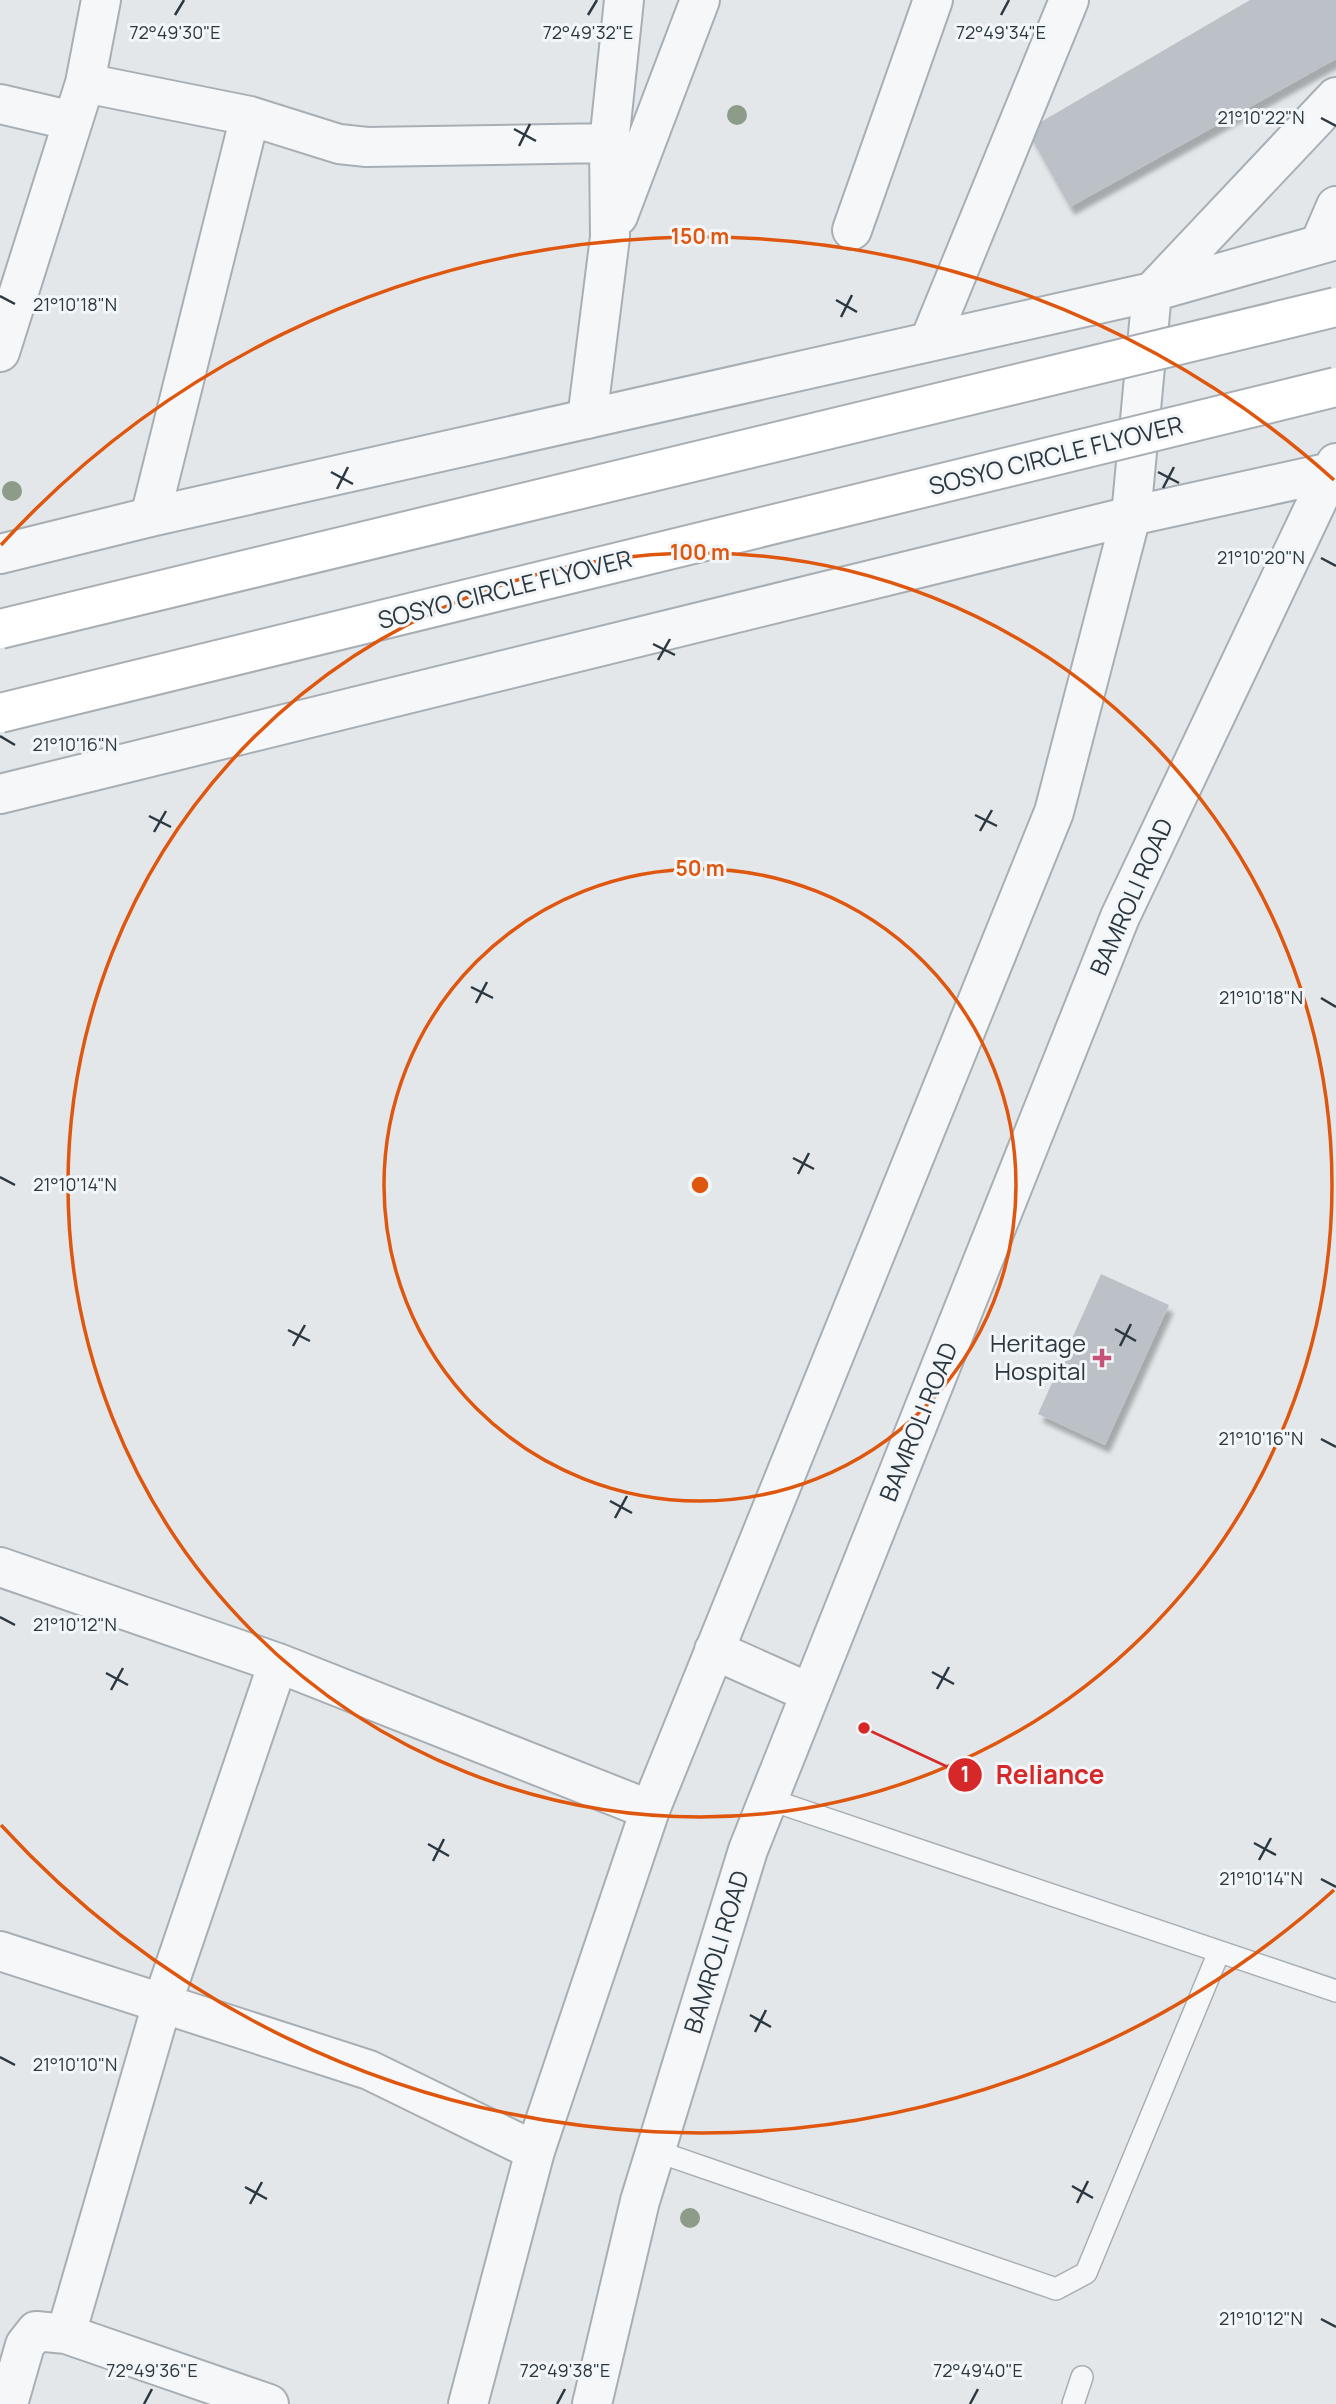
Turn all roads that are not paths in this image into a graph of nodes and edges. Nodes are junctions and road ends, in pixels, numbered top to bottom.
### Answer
1 (101, 0) edge
2 (624, 0) edge
3 (701, 0) edge
4 (933, 0) edge
5 (1069, 0) edge
6 (85, 83) junction
7 (1336, 97) edge
8 (0, 104) edge
9 (250, 116) junction
10 (73, 121) junction
11 (609, 143) junction
12 (1336, 206) edge
13 (852, 230) dead end
14 (610, 237) junction
15 (1328, 242) edge
16 (1152, 292) junction
17 (1336, 307) edge
18 (930, 340) junction
19 (0, 352) edge
20 (1336, 387) edge
21 (587, 419) junction
22 (1334, 469) edge
23 (1131, 516) junction
24 (150, 517) junction
25 (0, 554) edge
26 (0, 629) edge
27 (0, 713) edge
28 (0, 794) edge
29 (0, 1567) edge
30 (715, 1650) junction
31 (278, 1663) junction
32 (810, 1693) junction
33 (768, 1799) junction
34 (650, 1810) junction
35 (0, 1951) edge
36 (1219, 1952) junction
37 (1336, 1991) edge
38 (162, 2004) junction
39 (535, 2151) junction
40 (656, 2151) junction
41 (66, 2334) junction
42 (1082, 2378) dead end
43 (8, 2404) edge
44 (269, 2404) edge
45 (468, 2404) edge
46 (592, 2404) edge
47 (1073, 2404) edge

1 - 6 street
2 - 11 street
3 - 14 street
4 - 13 street
5 - 18 street
6 - 9 street
6 - 10 street
7 - 16 street
8 - 10 street
9 - 11 street
9 - 24 street
10 - 19 street
11 - 14 street
12 - 15 street
14 - 21 street
15 - 16 street
16 - 18 street
16 - 23 street
17 - 26 main road, bridge
18 - 21 street
20 - 27 main road, SOSYO CIRCLE FLYOVER, bridge
21 - 24 street
22 - 23 street
22 - 32 street, BAMROLI ROAD
23 - 28 street
23 - 30 street
24 - 25 street
29 - 31 street
30 - 32 street
30 - 34 street
31 - 34 street
31 - 38 street
32 - 33 street, BAMROLI ROAD
33 - 36 lane
33 - 40 street, BAMROLI ROAD
34 - 39 street
35 - 38 street
36 - 37 lane
36 - 40 lane
38 - 39 street
38 - 41 street
39 - 45 street
40 - 46 street, BAMROLI ROAD
41 - 43 street
41 - 44 street
42 - 47 lane

